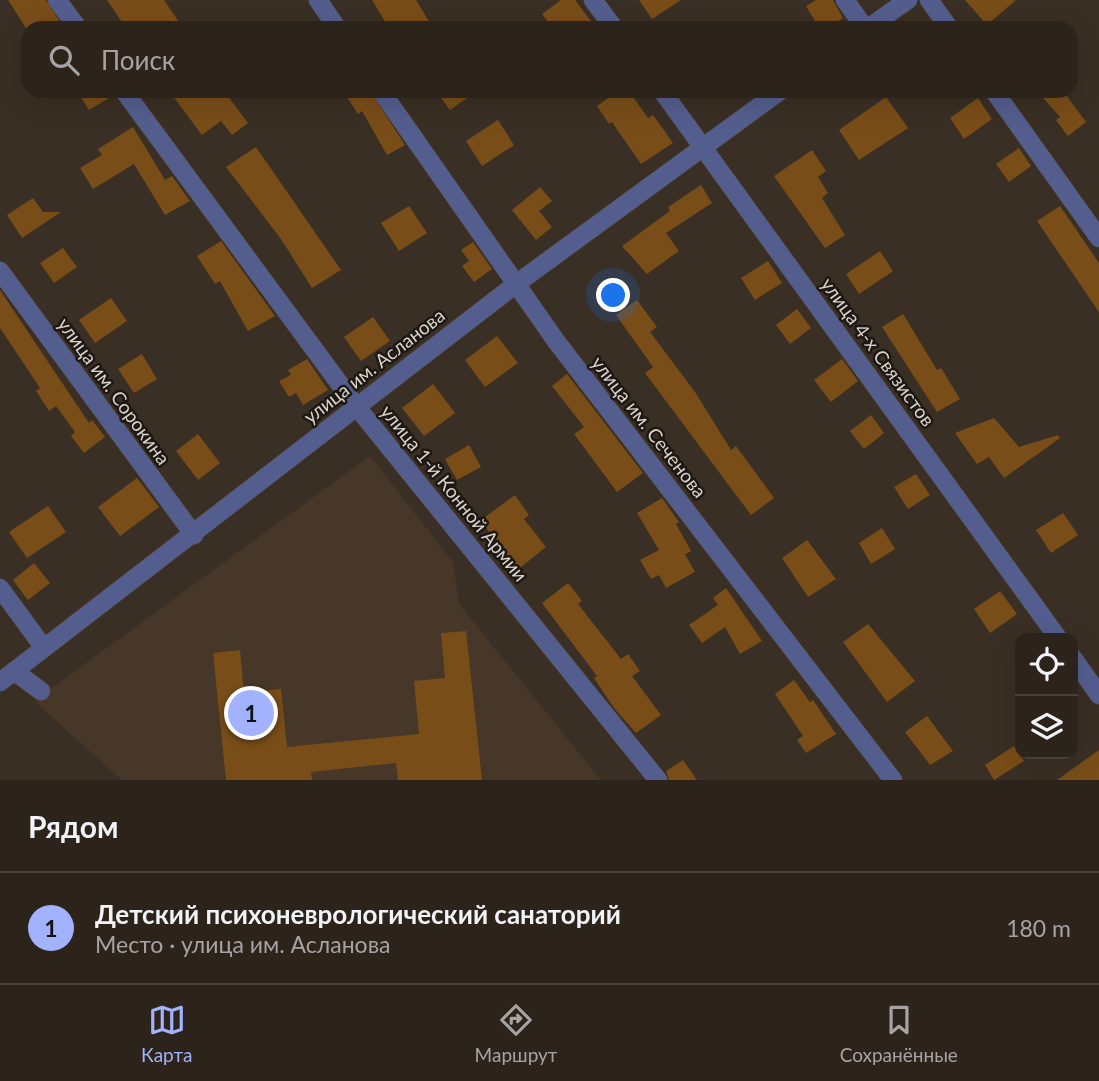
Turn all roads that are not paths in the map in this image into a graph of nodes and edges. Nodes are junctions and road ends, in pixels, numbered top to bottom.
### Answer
1 (57, 0) edge
2 (318, 0) edge
3 (593, 0) edge
4 (845, 0) edge
5 (908, 0) edge
6 (929, 0) edge
7 (73, 21) edge
8 (332, 21) edge
9 (609, 21) edge
10 (862, 21) edge
11 (877, 21) edge
12 (944, 21) edge
13 (129, 98) edge
14 (386, 98) edge
15 (667, 98) edge
16 (770, 98) edge
17 (999, 98) edge
18 (704, 146) junction
19 (1099, 238) edge
20 (0, 271) edge
21 (516, 284) junction
22 (356, 406) junction
23 (194, 535) junction
24 (0, 588) edge
25 (1054, 633) edge
26 (44, 648) junction
27 (1078, 665) edge
28 (7, 677) edge
29 (41, 691) dead end
30 (1099, 695) edge
31 (657, 780) edge
32 (893, 780) edge

1 - 7 street
2 - 8 street
3 - 9 street
4 - 10 street
5 - 11 street
6 - 12 street
13 - 22 street, улица 1-й Конной Армии
14 - 21 street, улица им. Сеченова
15 - 18 street, улица 4-х Связистов
16 - 18 street, улица им. Асланова
17 - 19 street
18 - 21 street, улица им. Асланова
18 - 25 street, улица 4-х Связистов
20 - 23 street, улица им. Сорокина
21 - 22 street, улица им. Асланова
21 - 32 street, улица им. Сеченова
22 - 23 street, улица им. Асланова
22 - 31 street, улица 1-й Конной Армии
23 - 26 street, улица им. Асланова
24 - 26 street
26 - 28 street, улица им. Асланова
27 - 30 street
28 - 29 street

